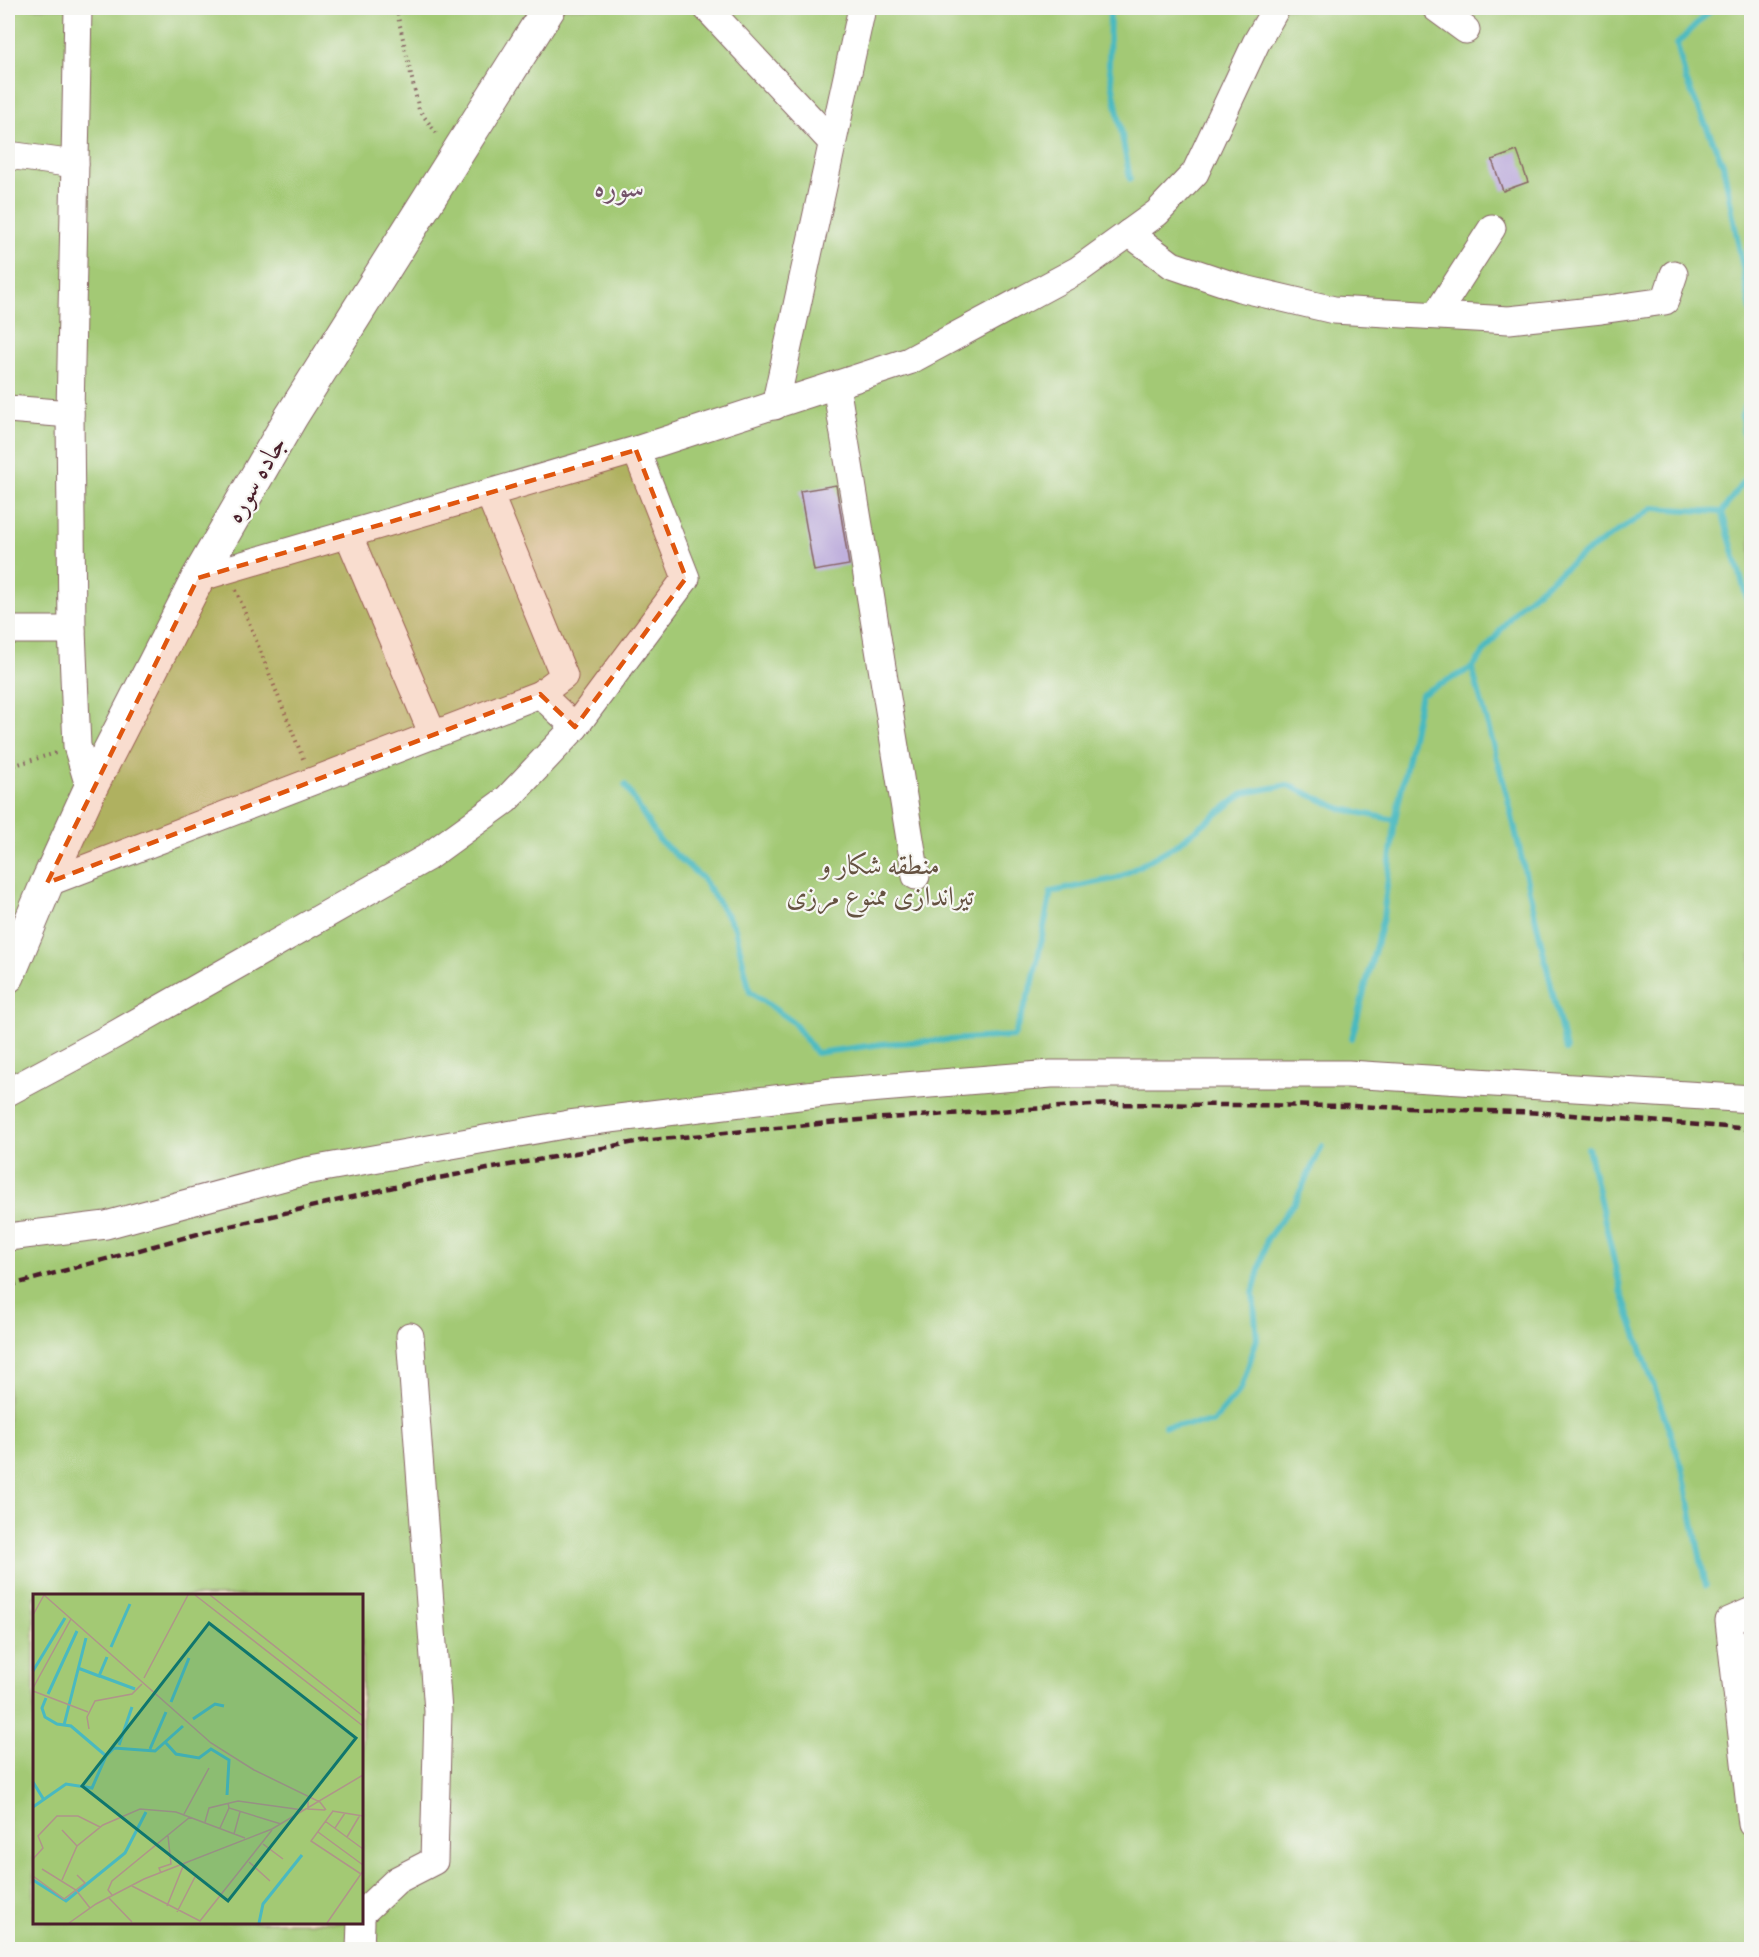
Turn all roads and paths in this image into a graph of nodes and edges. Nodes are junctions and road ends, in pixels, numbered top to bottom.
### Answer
1 (78, 8) edge
2 (396, 8) edge
3 (707, 8) edge
4 (862, 8) edge
5 (1275, 8) edge
6 (1436, 8) edge
7 (542, 11) edge
8 (1466, 30) dead end
9 (831, 141) junction
10 (8, 154) edge
11 (455, 157) junction
12 (75, 164) junction
13 (1492, 228) dead end
14 (1129, 233) junction
15 (1674, 274) dead end
16 (1436, 315) junction
17 (836, 385) junction
18 (775, 406) junction
19 (8, 409) edge
20 (70, 414) junction
21 (636, 450) junction
22 (489, 493) junction
23 (348, 534) junction
24 (213, 573) junction
25 (8, 630) edge
26 (72, 630) junction
27 (540, 694) junction
28 (575, 727) junction
29 (433, 735) junction
30 (76, 746) junction
31 (8, 768) edge
32 (312, 781) junction
33 (90, 789) junction
34 (916, 876) dead end
35 (47, 883) junction
36 (8, 976) edge
37 (8, 1092) edge
38 (1752, 1099) edge
39 (9, 1236) edge
40 (410, 1336) dead end
41 (1752, 1611) edge
42 (1752, 1824) edge
43 (363, 1911) edge
44 (361, 1924) edge
45 (360, 1950) edge

1 - 12 street
2 - 11 path
3 - 9 street
4 - 9 street
5 - 14 street
6 - 8 street
7 - 11 main road, جاده سوره
9 - 18 street
10 - 12 street
11 - 24 main road, جاده سوره
12 - 20 street
13 - 16 street
14 - 16 street
14 - 17 street
15 - 16 street
17 - 18 street
17 - 34 street
18 - 21 street
19 - 20 street
20 - 26 street
21 - 22 street
21 - 28 street
22 - 23 street
22 - 27 street
23 - 24 street
23 - 29 street
24 - 32 path
24 - 33 main road, جاده سوره
25 - 26 street
26 - 30 street
27 - 28 street
27 - 29 street
28 - 37 street
29 - 32 street
30 - 31 path
30 - 33 street
32 - 35 street
33 - 35 main road, جاده سوره
35 - 36 main road, جاده سوره
38 - 39 street
40 - 43 street
41 - 42 street
44 - 45 street

